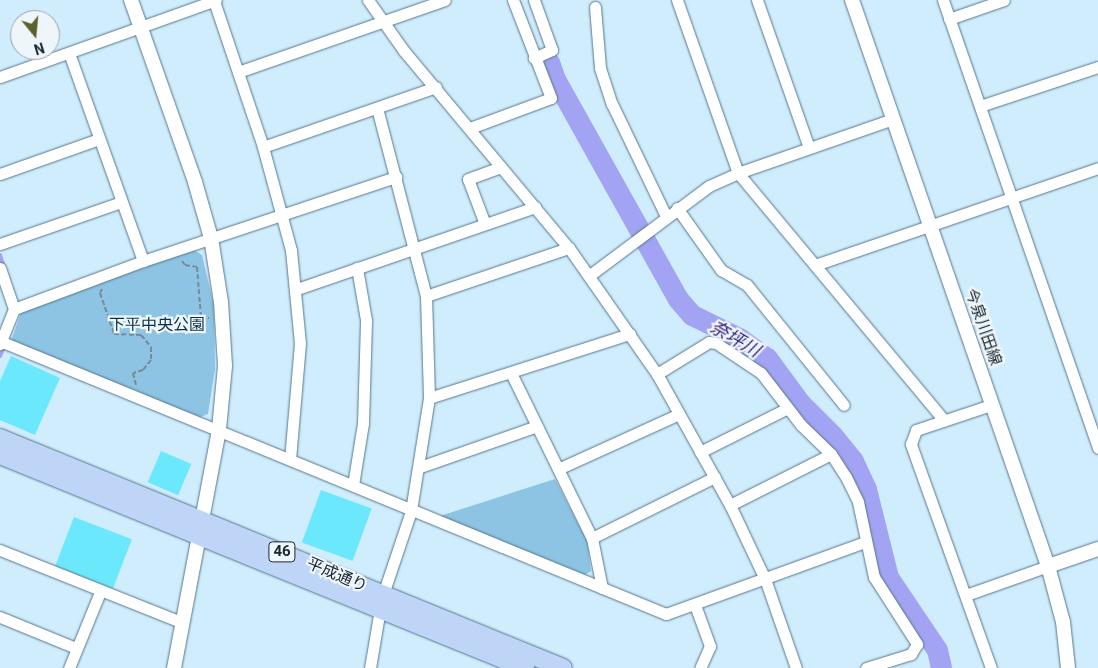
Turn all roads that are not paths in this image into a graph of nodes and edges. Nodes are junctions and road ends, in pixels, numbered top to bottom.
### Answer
1 (131, 0) edge
2 (215, 0) edge
3 (368, 0) edge
4 (445, 0) edge
5 (513, 0) edge
6 (534, 0) edge
7 (677, 0) edge
8 (756, 0) edge
9 (852, 0) edge
10 (943, 0) edge
11 (1004, 0) edge
12 (595, 7) dead end
13 (949, 19) junction
14 (381, 22) junction
15 (140, 27) junction
16 (69, 53) junction
17 (534, 58) junction
18 (1098, 67) edge
19 (238, 72) junction
20 (0, 77) edge
21 (436, 87) junction
22 (980, 106) junction
23 (377, 108) junction
24 (893, 119) junction
25 (470, 128) junction
26 (99, 139) junction
27 (264, 147) junction
28 (809, 148) junction
29 (501, 166) junction
30 (1098, 168) edge
31 (738, 173) junction
32 (0, 174) edge
33 (396, 177) junction
34 (1012, 199) junction
35 (121, 202) junction
36 (535, 207) junction
37 (677, 208) junction
38 (283, 213) junction
39 (666, 216) junction
40 (485, 224) junction
41 (930, 227) junction
42 (211, 238) junction
43 (0, 244) edge
44 (569, 248) junction
45 (415, 249) junction
46 (143, 261) junction
47 (815, 265) junction
48 (0, 268) edge
49 (357, 268) junction
50 (590, 275) junction
51 (297, 289) junction
52 (426, 296) junction
53 (14, 309) junction
54 (630, 334) junction
55 (0, 342) edge
56 (511, 374) junction
57 (657, 374) junction
58 (429, 398) junction
59 (844, 405) dead end
60 (991, 405) junction
61 (788, 408) junction
62 (679, 414) junction
63 (944, 420) junction
64 (537, 426) junction
65 (219, 430) junction
66 (0, 438) edge
67 (1098, 448) edge
68 (700, 452) junction
69 (830, 454) junction
70 (0, 455) edge
71 (290, 459) junction
72 (420, 467) junction
73 (558, 469) junction
74 (715, 477) junction
75 (353, 485) junction
76 (730, 505) junction
77 (411, 511) junction
78 (200, 527) junction
79 (592, 538) junction
80 (865, 542) junction
81 (1098, 549) edge
82 (0, 551) edge
83 (1048, 566) junction
84 (765, 579) junction
85 (602, 588) junction
86 (100, 592) junction
87 (966, 595) junction
88 (381, 601) junction
89 (695, 605) junction
90 (0, 617) edge
91 (183, 623) junction
92 (76, 648) junction
93 (69, 668) edge
94 (174, 668) edge
95 (370, 668) edge
96 (526, 668) edge
97 (563, 668) edge
98 (700, 668) edge
99 (796, 668) edge
100 (866, 668) edge
101 (991, 668) edge
102 (1068, 668) edge

1 - 15 street
2 - 15 street
2 - 19 street
3 - 14 street
4 - 14 street
5 - 17 street
6 - 17 street
7 - 31 street
8 - 28 street
9 - 24 street, 今泉川田線
10 - 13 street
11 - 13 street
12 - 39 street
13 - 22 street
14 - 19 street
14 - 21 street
15 - 16 street
15 - 42 street
16 - 20 street
16 - 26 street
17 - 25 street
18 - 22 street
19 - 27 street
21 - 23 street
21 - 25 street
22 - 34 street
23 - 27 street
23 - 33 street
24 - 28 street
24 - 41 street, 今泉川田線
25 - 29 street
26 - 32 street
26 - 35 street
27 - 38 street
28 - 31 street
29 - 36 street
29 - 40 street
30 - 34 street
31 - 37 street
31 - 47 street
33 - 38 street
33 - 45 street
34 - 41 street
34 - 67 street
35 - 43 street
35 - 46 street
36 - 40 street
36 - 44 street
37 - 39 street
37 - 59 street
38 - 42 street
38 - 51 street
39 - 50 street
40 - 45 street
41 - 47 street
41 - 60 street, 今泉川田線
42 - 46 street
42 - 65 street
44 - 50 street
44 - 52 street
45 - 49 street
45 - 52 street
46 - 53 street
47 - 63 street
48 - 53 street
49 - 51 street
49 - 75 street
50 - 54 street
51 - 71 street
52 - 58 street
53 - 55 street
54 - 56 street
54 - 57 street
55 - 65 street
56 - 58 street
56 - 64 street
57 - 61 street
57 - 62 street
58 - 72 street
60 - 63 street
60 - 83 street, 今泉川田線
61 - 68 street
61 - 69 street
62 - 68 street
62 - 73 street
63 - 87 street
64 - 72 street
64 - 73 street
65 - 71 street
65 - 78 street
66 - 78 main road, 平成通り / 46
68 - 74 street
69 - 76 street
69 - 80 street
70 - 78 main road, 平成通り / 46
71 - 75 street
72 - 77 street
73 - 79 street
74 - 76 street
74 - 79 street
75 - 77 street
76 - 84 street
77 - 85 street
77 - 88 street
78 - 88 main road, 平成通り / 46
78 - 91 street
79 - 85 street
80 - 84 street
80 - 100 street
81 - 83 street
82 - 86 street
83 - 87 street
83 - 102 street, 今泉川田線
84 - 89 street
84 - 99 street
85 - 89 street
86 - 91 street
86 - 92 street
87 - 101 street
88 - 95 street
88 - 96 main road, 平成通り / 46
88 - 97 main road, 平成通り / 46
89 - 98 street
90 - 92 street
91 - 94 street
92 - 93 street

